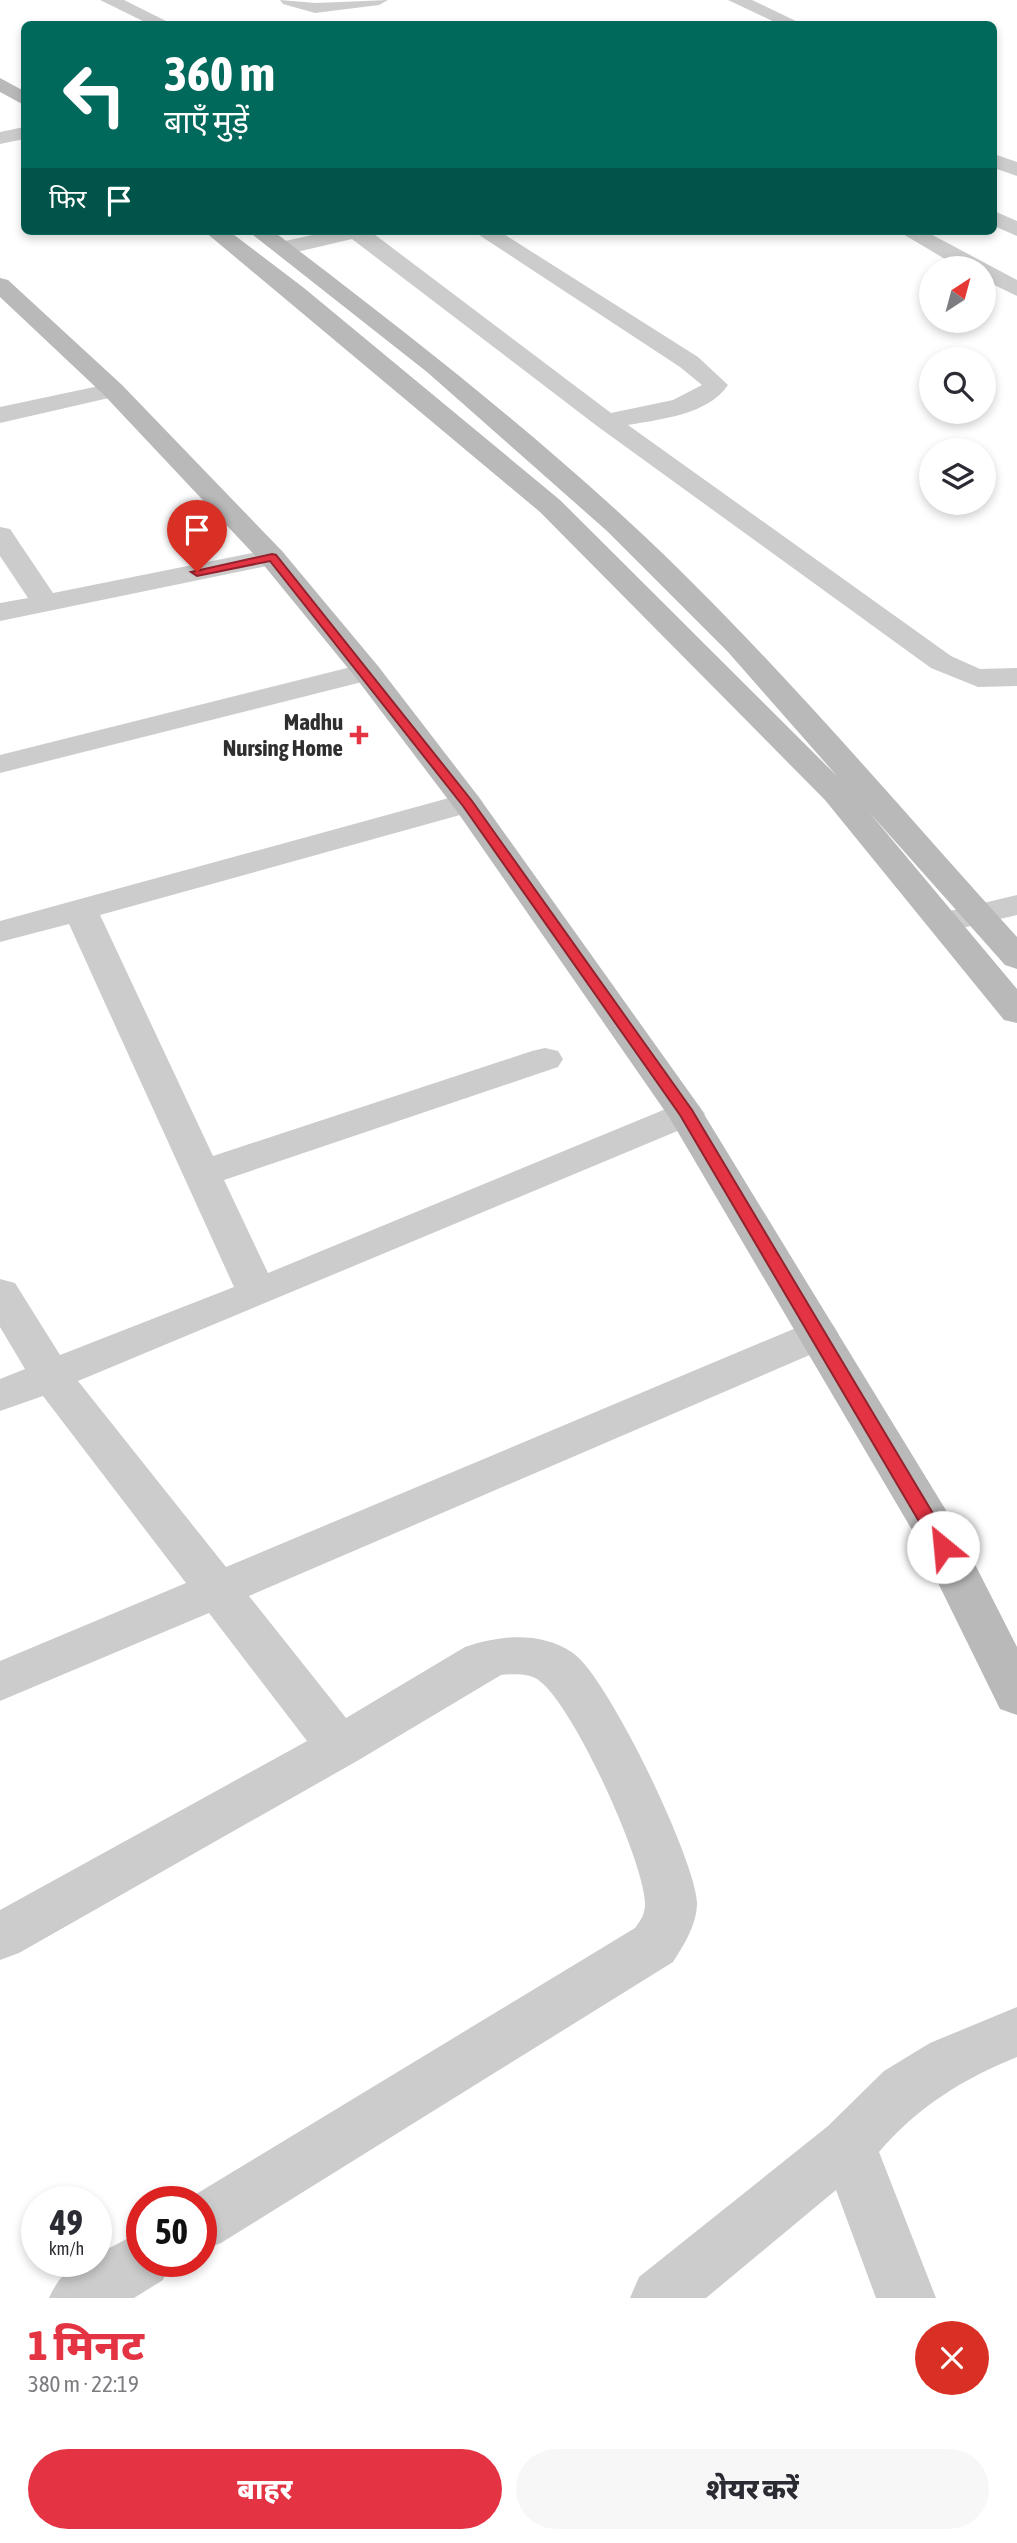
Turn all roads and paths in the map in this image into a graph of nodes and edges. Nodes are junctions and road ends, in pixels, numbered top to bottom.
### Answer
1 (109, 0) edge
2 (289, 0) edge
3 (379, 0) edge
4 (737, 0) edge
5 (156, 21) edge
6 (786, 21) edge
7 (0, 84) edge
8 (21, 97) edge
9 (21, 134) edge
10 (0, 138) edge
11 (997, 161) edge
12 (1017, 170) edge
13 (997, 219) edge
14 (1017, 229) edge
15 (220, 235) edge
16 (265, 235) edge
17 (341, 235) edge
18 (363, 235) edge
19 (490, 235) edge
20 (916, 235) edge
21 (284, 248) junction
22 (955, 256) edge
23 (996, 278) edge
24 (0, 285) edge
25 (1017, 289) edge
26 (113, 390) junction
27 (0, 415) edge
28 (606, 421) junction
29 (0, 535) edge
30 (272, 557) junction
31 (46, 603) junction
32 (0, 612) edge
33 (367, 672) junction
34 (1017, 677) edge
35 (0, 764) edge
36 (467, 803) junction
37 (1017, 905) edge
38 (81, 912) junction
39 (961, 918) junction
40 (0, 932) edge
41 (1017, 958) edge
42 (1017, 1012) edge
43 (545, 1059) dead end
44 (687, 1114) junction
45 (201, 1174) junction
46 (0, 1293) edge
47 (257, 1293) junction
48 (818, 1335) junction
49 (50, 1376) junction
50 (0, 1396) edge
51 (216, 1588) junction
52 (0, 1682) edge
53 (1017, 1695) edge
54 (340, 1747) junction
55 (0, 1937) edge
56 (1017, 2032) edge
57 (848, 2145) junction
58 (217, 2213) edge
59 (126, 2270) edge
60 (79, 2298) edge
61 (660, 2298) edge
62 (906, 2298) edge

1 - 5 street
2 - 3 street
4 - 6 street
7 - 8 main road
9 - 10 street
11 - 12 street
13 - 14 street
15 - 39 main road
16 - 21 main road
17 - 21 street
18 - 28 street
19 - 28 street
20 - 22 street
21 - 39 main road
23 - 25 street
24 - 26 main road
26 - 27 street
26 - 30 main road
28 - 34 street
29 - 31 street
30 - 31 street
30 - 33 main road
31 - 32 street
33 - 35 street
33 - 36 main road
36 - 38 street
36 - 44 main road
37 - 39 street
38 - 40 street
38 - 45 street
39 - 41 main road
39 - 42 main road
43 - 45 street
44 - 47 street
44 - 48 main road
45 - 47 street
46 - 49 street
47 - 49 street
48 - 51 street
48 - 53 main road
49 - 50 street
49 - 51 street
51 - 52 street
51 - 54 street
54 - 55 street
54 - 58 street
56 - 57 street
57 - 61 street
57 - 62 street
59 - 60 street

